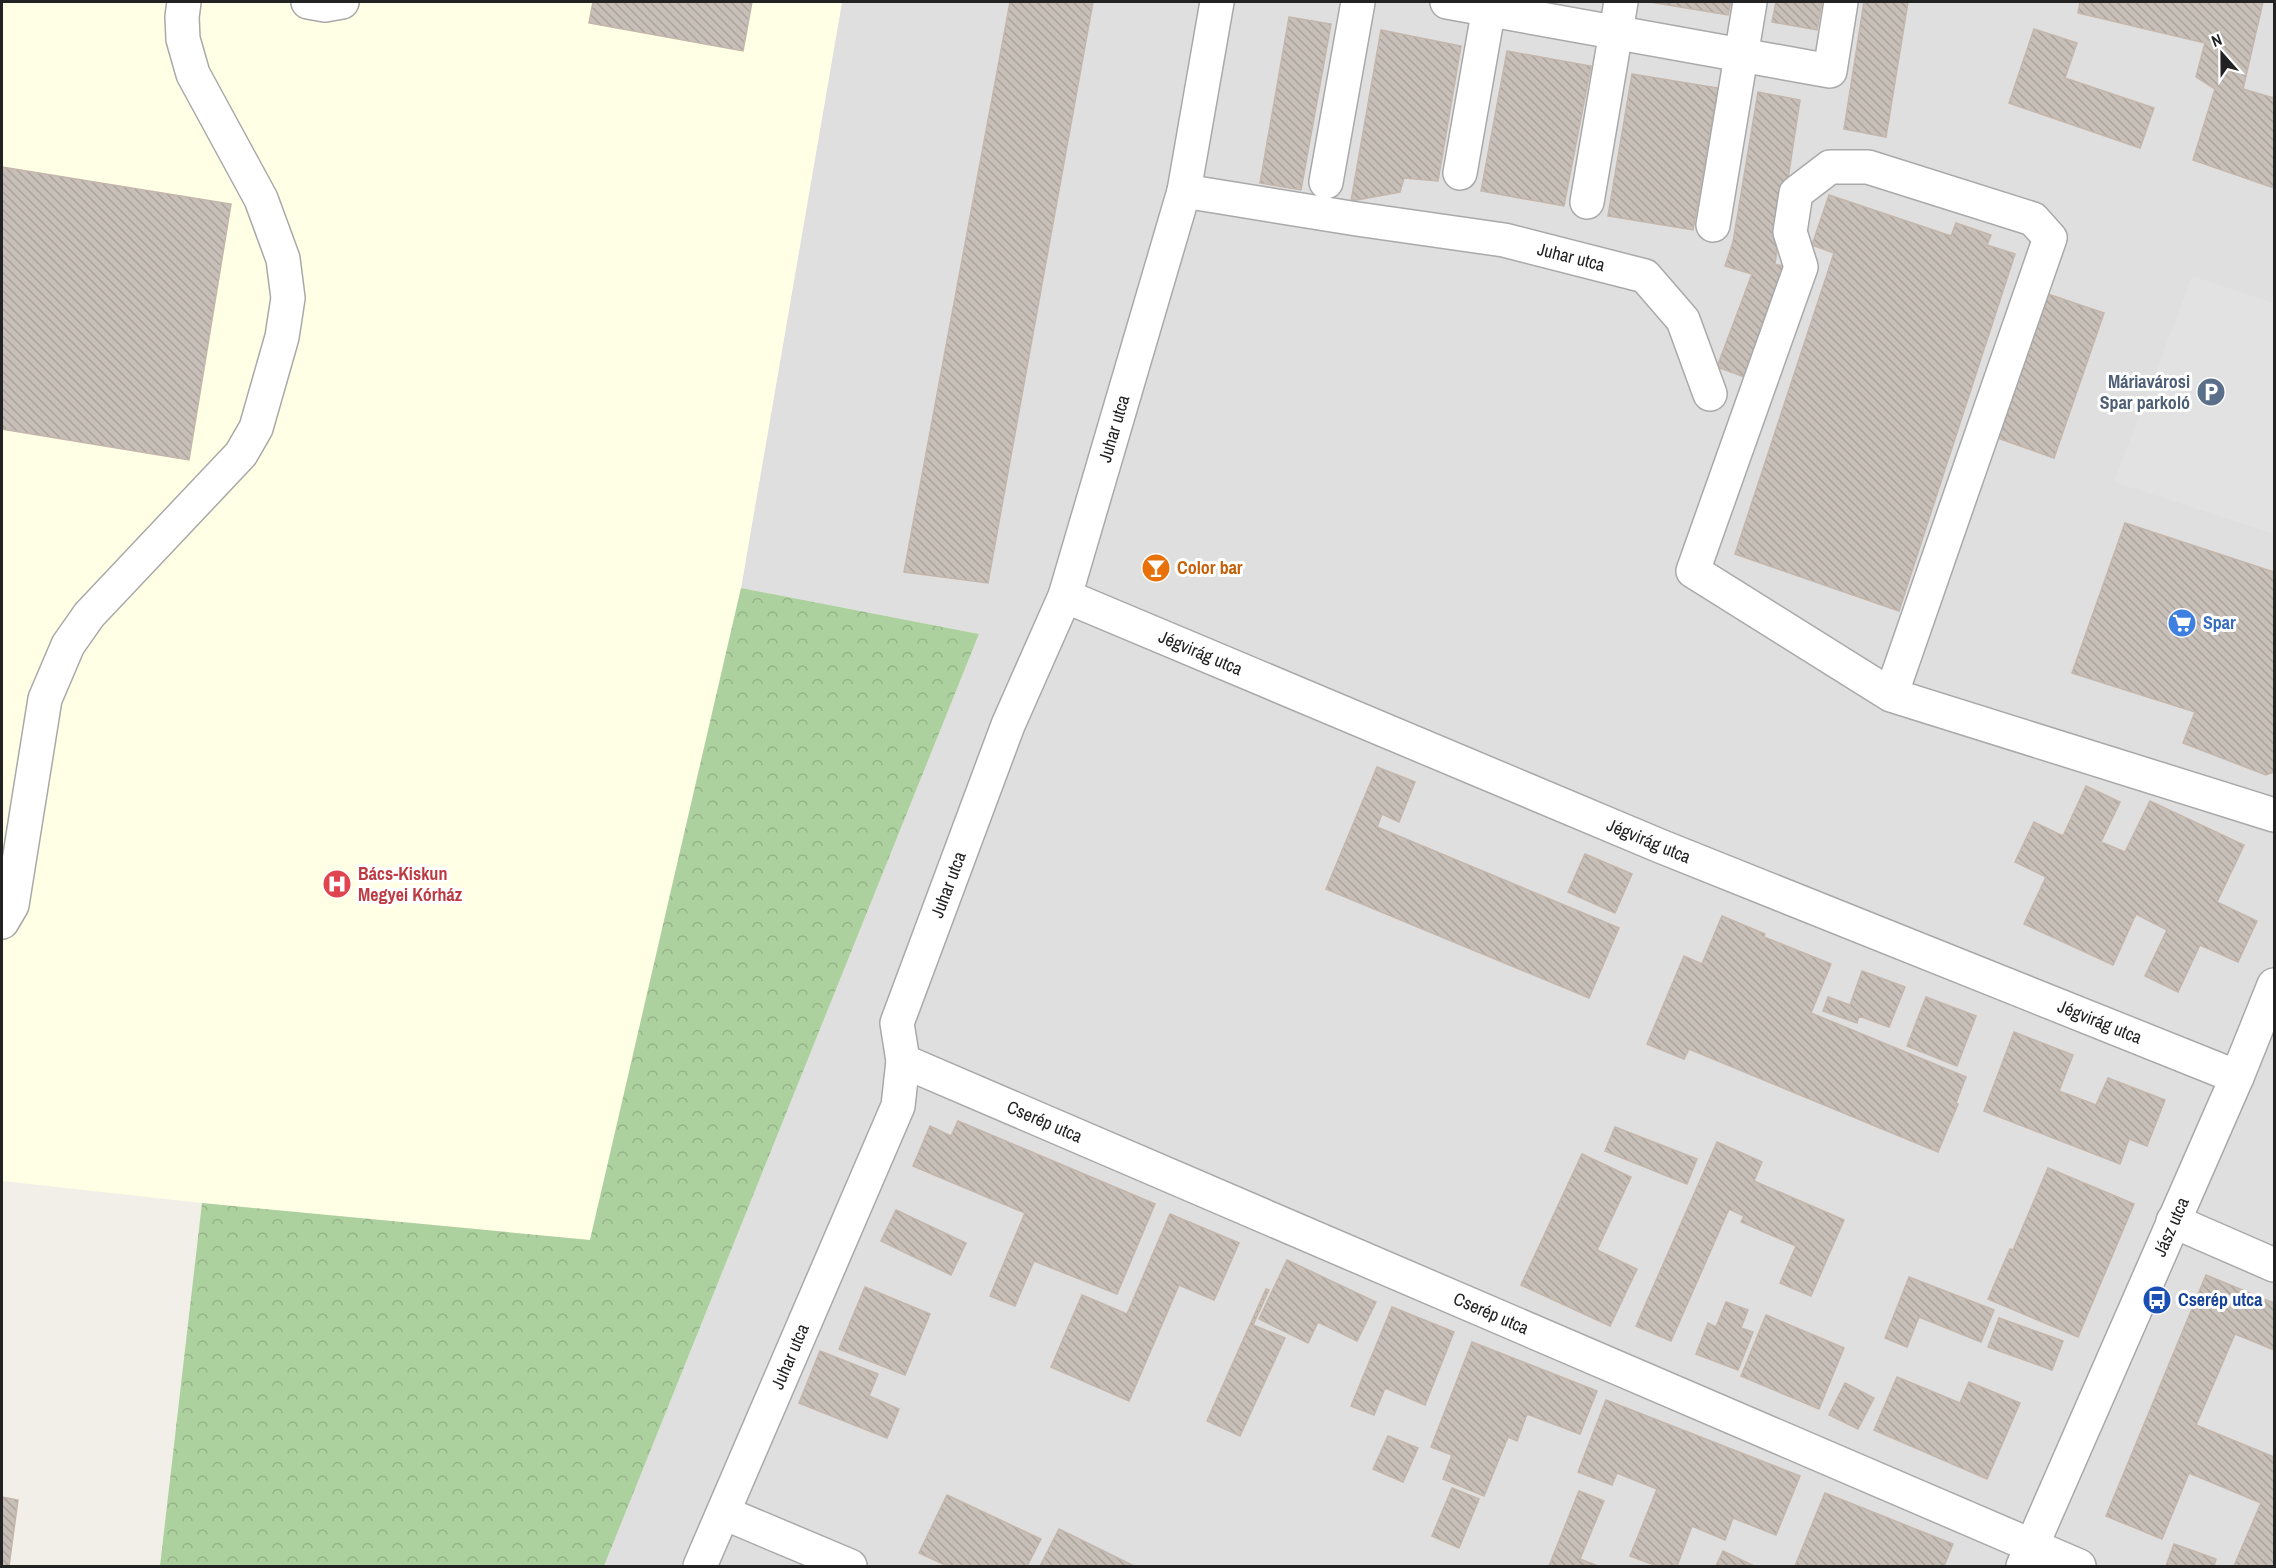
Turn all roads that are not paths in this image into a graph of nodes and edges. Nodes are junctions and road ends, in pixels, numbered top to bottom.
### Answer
1 (184, 2) edge
2 (308, 2) edge
3 (342, 2) edge
4 (1217, 2) edge
5 (1358, 2) edge
6 (1447, 2) edge
7 (1750, 2) edge
8 (1841, 2) edge
9 (1489, 5) edge
10 (1618, 16) edge
11 (1741, 54) junction
12 (1460, 173) dead end
13 (1326, 182) dead end
14 (1184, 191) junction
15 (1587, 202) dead end
16 (1713, 225) dead end
17 (1710, 394) dead end
18 (1065, 596) junction
19 (1891, 694) junction
20 (2274, 815) edge
21 (2, 922) edge
22 (2274, 985) edge
23 (903, 1061) junction
24 (2237, 1077) junction
25 (2173, 1221) junction
26 (2274, 1265) edge
27 (724, 1513) junction
28 (2027, 1556) edge
29 (700, 1566) edge
30 (850, 1566) edge
31 (2079, 1566) edge

1 - 21 street
2 - 3 street
4 - 14 street, Juhar utca
5 - 13 street
6 - 9 street
7 - 11 street
8 - 11 street
9 - 10 street
9 - 12 street
10 - 11 street
10 - 15 street
11 - 16 street
14 - 17 street, Juhar utca
14 - 18 street, Juhar utca
18 - 23 street, Juhar utca
18 - 24 street, Jégvirág utca
19 - 19 street
19 - 20 street
22 - 24 street, Jász utca
23 - 27 street, Juhar utca
23 - 28 street, Cserép utca
24 - 25 street, Jász utca
25 - 26 street
25 - 28 street, Jász utca
27 - 29 street, Juhar utca
27 - 30 street
28 - 31 street, Cserép utca

